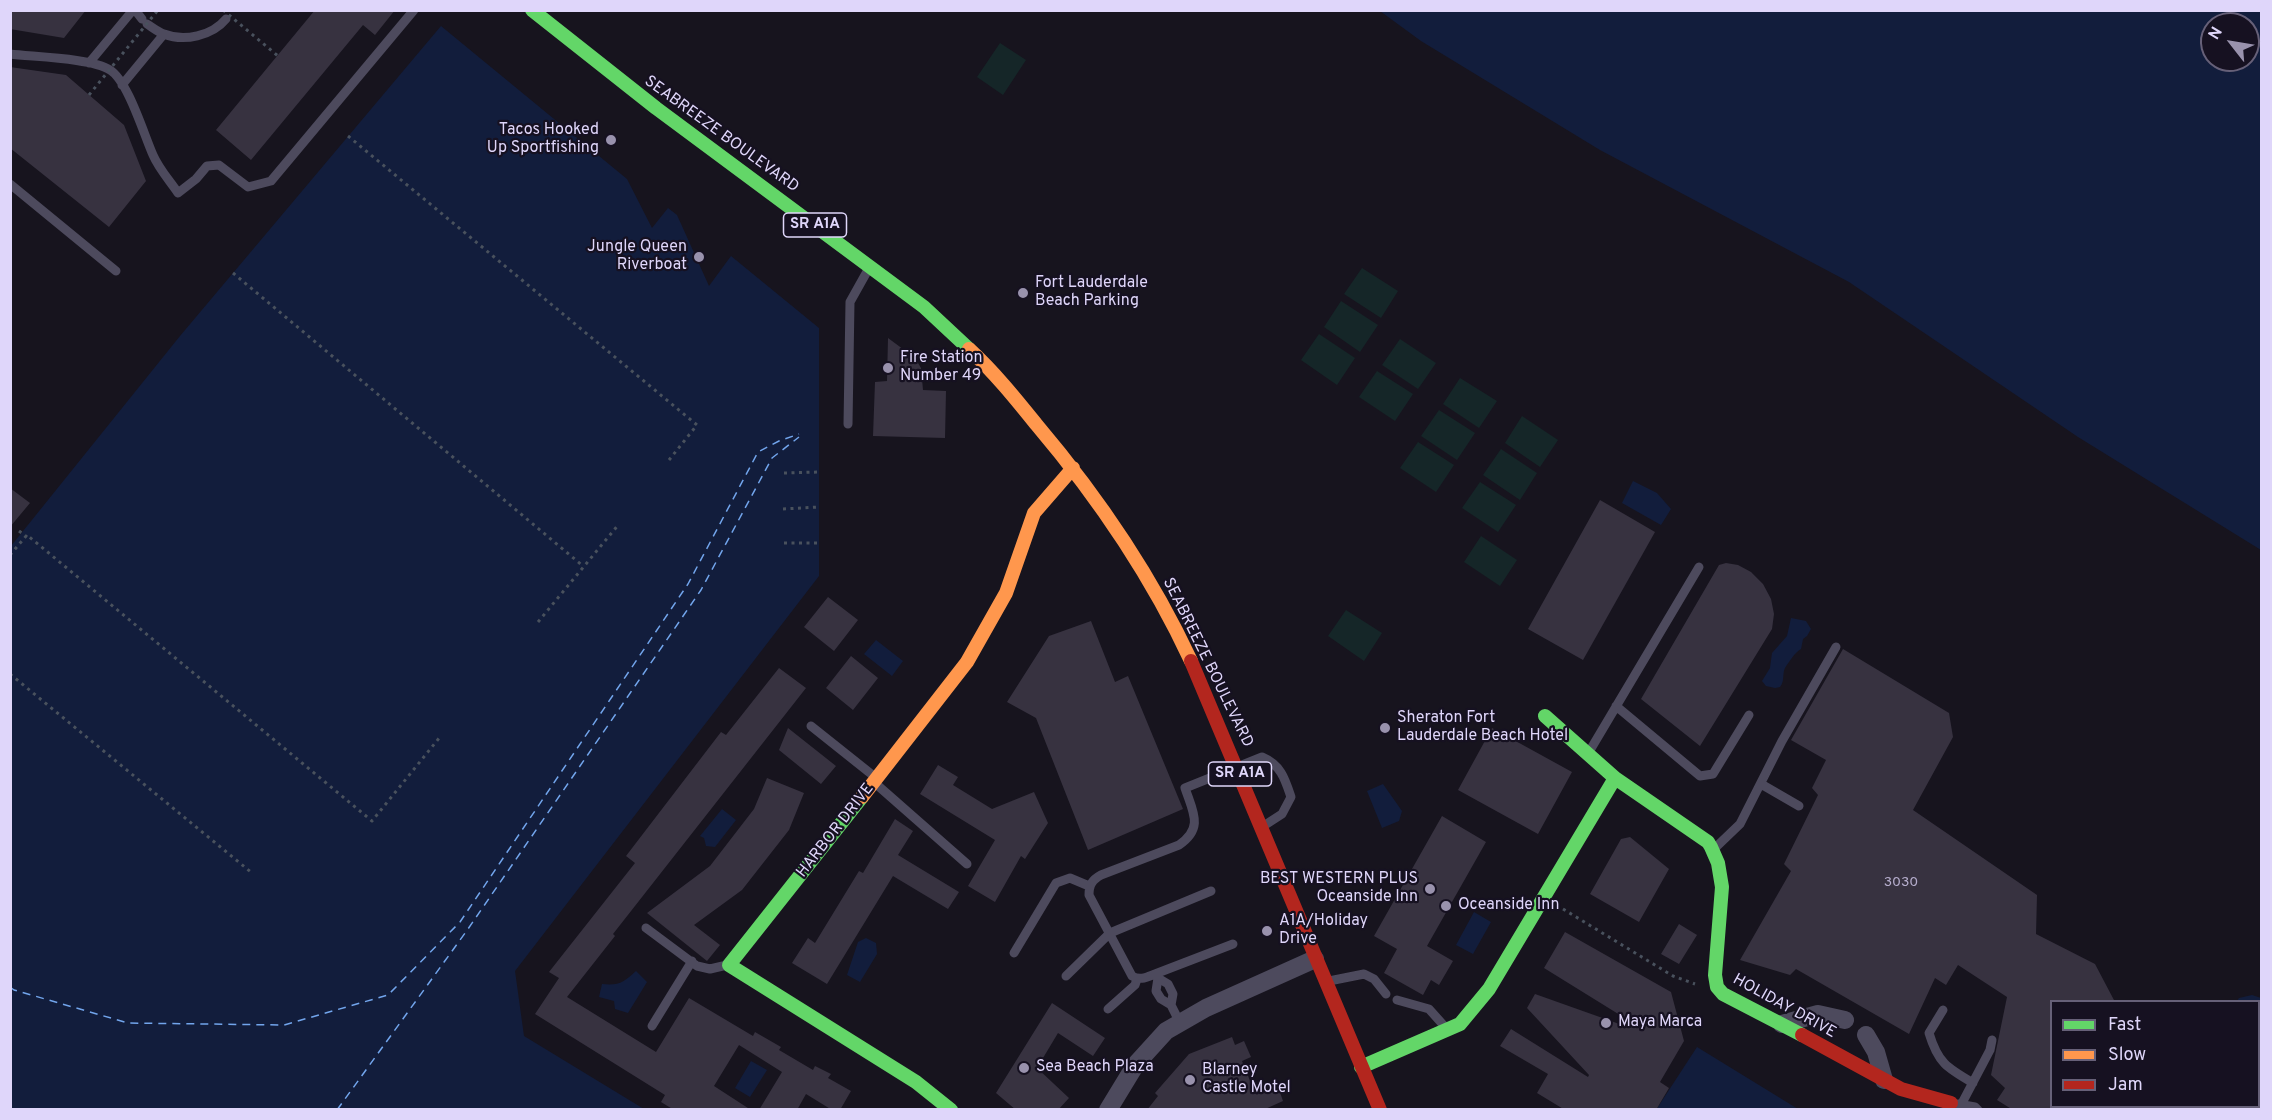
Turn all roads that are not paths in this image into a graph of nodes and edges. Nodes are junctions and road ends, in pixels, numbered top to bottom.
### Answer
1 (134, 10) edge
2 (414, 10) edge
3 (532, 10) edge
4 (224, 15) edge
5 (164, 34) junction
6 (10, 54) edge
7 (89, 63) junction
8 (122, 85) junction
9 (10, 184) edge
10 (870, 266) junction
11 (116, 271) dead end
12 (848, 424) dead end
13 (1073, 468) junction
14 (1698, 567) dead end
15 (1836, 647) dead end
16 (1616, 706) junction
17 (1749, 715) dead end
18 (1545, 716) dead end
19 (811, 726) dead end
20 (1588, 754) junction
21 (1238, 767) junction
22 (1615, 778) junction
23 (876, 780) junction
24 (1761, 783) junction
25 (1799, 806) dead end
26 (1262, 826) junction
27 (1714, 850) junction
28 (968, 864) dead end
29 (1089, 886) junction
30 (1211, 891) dead end
31 (646, 928) dead end
32 (1110, 933) junction
33 (1233, 944) dead end
34 (1014, 954) dead end
35 (1315, 959) junction
36 (692, 961) junction
37 (729, 965) junction
38 (1066, 976) dead end
39 (1157, 976) junction
40 (1137, 979) junction
41 (1325, 982) junction
42 (1386, 994) dead end
43 (1397, 1000) dead end
44 (1108, 1009) dead end
45 (1943, 1010) dead end
46 (1845, 1020) dead end
47 (1180, 1023) junction
48 (1782, 1024) junction
49 (652, 1026) dead end
50 (1447, 1029) junction
51 (1866, 1035) dead end
52 (1992, 1040) dead end
53 (1361, 1067) junction
54 (1884, 1080) junction
55 (1973, 1083) junction
56 (1956, 1104) junction
57 (951, 1110) edge
58 (1108, 1110) edge
59 (1380, 1110) edge
60 (1978, 1110) edge

1 - 5 lane
1 - 7 lane
2 - 8 lane
3 - 10 street, SEABREEZE BOULEVARD / SR A1A
4 - 5 lane
5 - 8 lane
6 - 7 lane
7 - 8 lane
9 - 11 lane
10 - 12 lane
10 - 13 street, SEABREEZE BOULEVARD / SR A1A
13 - 21 street, SEABREEZE BOULEVARD / SR A1A
13 - 23 street, HARBOR DRIVE
14 - 16 lane
15 - 24 lane
16 - 17 lane
16 - 20 lane
18 - 20 street
19 - 23 lane
20 - 22 street
21 - 26 street, SEABREEZE BOULEVARD / SR A1A
21 - 26 lane
21 - 29 lane
22 - 27 street
22 - 50 street
23 - 28 lane
23 - 37 street, HARBOR DRIVE
24 - 25 lane
24 - 27 lane
26 - 35 street, SEABREEZE BOULEVARD / SR A1A
27 - 48 street, HOLIDAY DRIVE
29 - 32 lane
29 - 34 lane
30 - 32 lane
31 - 36 lane
32 - 38 lane
32 - 40 lane
33 - 39 lane
35 - 41 street, SEABREEZE BOULEVARD / SR A1A
35 - 47 street
36 - 37 lane
36 - 49 lane
37 - 57 street
39 - 40 lane
39 - 47 lane
40 - 44 lane
41 - 42 lane
41 - 53 street, SEABREEZE BOULEVARD / SR A1A
43 - 50 lane
45 - 55 lane
46 - 48 street
47 - 58 street
48 - 54 street, HOLIDAY DRIVE
50 - 53 street
51 - 54 street
52 - 55 lane
53 - 59 street, SEABREEZE BOULEVARD / SR A1A
54 - 56 street, HOLIDAY DRIVE
55 - 56 lane
56 - 60 lane, HOLIDAY DRIVE

